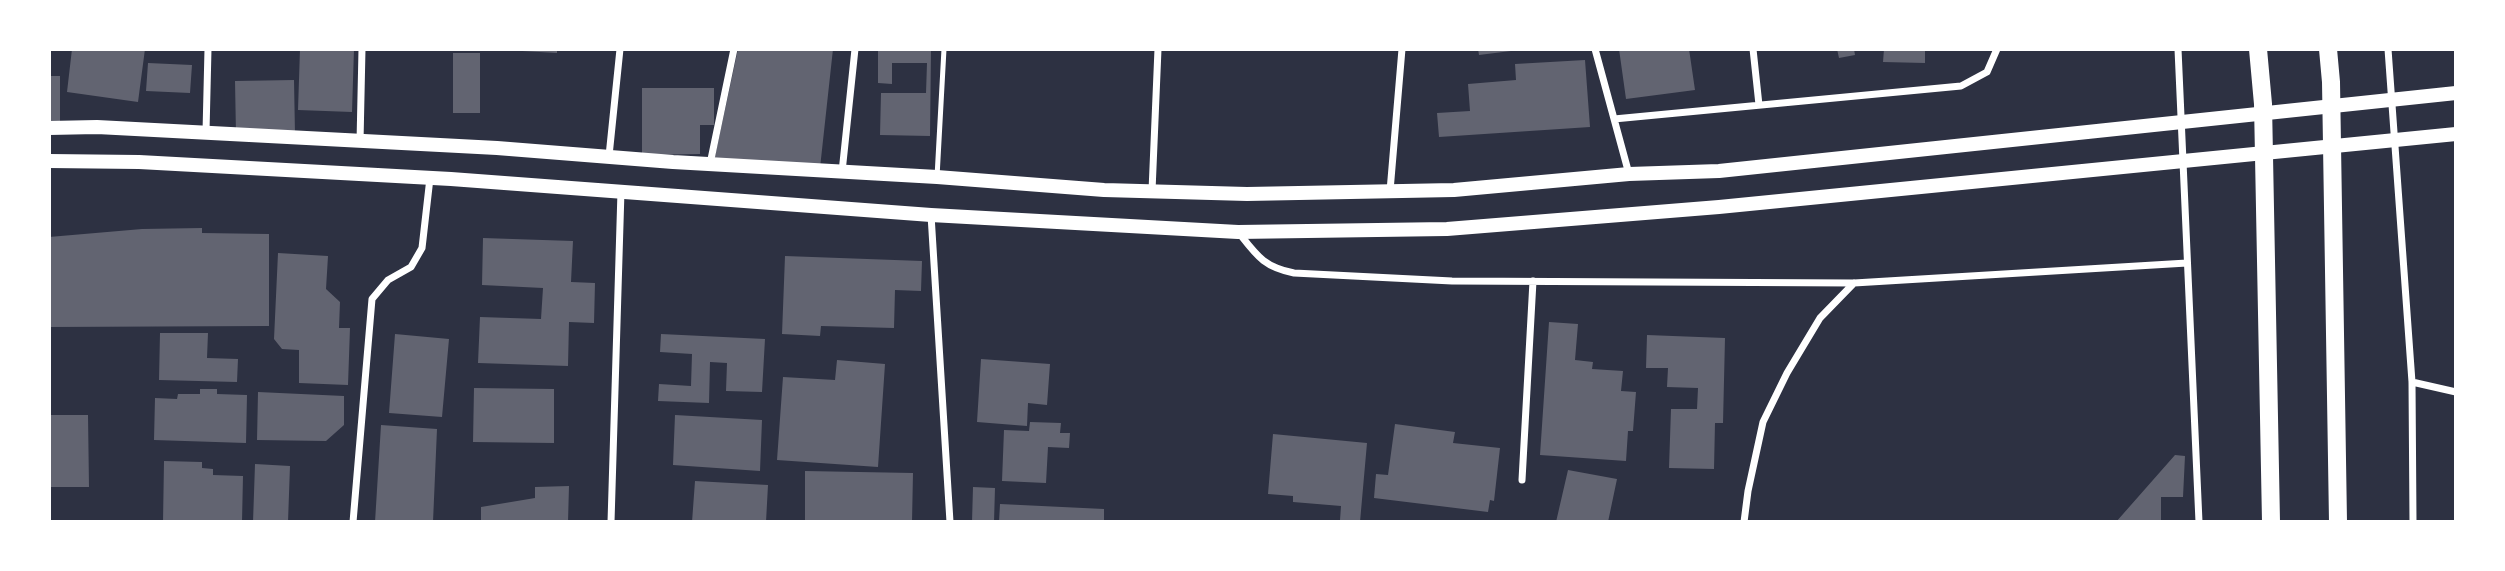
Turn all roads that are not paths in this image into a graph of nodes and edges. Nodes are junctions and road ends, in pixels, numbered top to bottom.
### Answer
1 (208, 49) edge
2 (362, 49) edge
3 (620, 49) edge
4 (734, 49) edge
5 (855, 49) edge
6 (944, 49) edge
7 (1158, 49) edge
8 (1402, 49) edge
9 (1595, 49) edge
10 (1753, 49) edge
11 (1997, 49) edge
12 (2178, 49) edge
13 (2258, 49) edge
14 (2328, 49) edge
15 (2388, 49) edge
16 (2456, 93) edge
17 (1759, 105) junction
18 (1614, 119) junction
19 (49, 128) edge
20 (206, 133) junction
21 (2456, 134) edge
22 (360, 142) junction
23 (609, 156) junction
24 (49, 161) edge
25 (710, 164) junction
26 (842, 173) junction
27 (1629, 174) junction
28 (937, 177) junction
29 (430, 178) junction
30 (621, 191) junction
31 (1152, 191) junction
32 (1390, 192) junction
33 (931, 215) junction
34 (1238, 232) junction
35 (2188, 264) junction
36 (1533, 281) junction
37 (1854, 283) junction
38 (2412, 382) junction
39 (2456, 392) edge
40 (1522, 480) dead end
41 (353, 522) edge
42 (611, 522) edge
43 (950, 522) edge
44 (1744, 522) edge
45 (2199, 522) edge
46 (2271, 522) edge
47 (2339, 522) edge
48 (2413, 522) edge

1 - 20 street
2 - 22 street
3 - 23 street
4 - 25 street
5 - 26 street
6 - 28 lane
7 - 31 street
8 - 32 street
9 - 18 street
10 - 17 street
11 - 17 street
12 - 35 street
13 - 46 main road
14 - 47 main road
15 - 38 street
16 - 27 main road
17 - 18 street
18 - 27 street
19 - 20 main road
20 - 22 main road
21 - 34 main road
22 - 23 main road
23 - 25 main road
24 - 29 main road
25 - 26 main road
26 - 28 main road
27 - 32 main road
28 - 31 main road
29 - 30 main road
29 - 41 street
30 - 33 main road
30 - 42 street
31 - 32 main road
33 - 34 main road
33 - 43 street
34 - 36 street
35 - 37 street
35 - 45 street
36 - 37 street
36 - 40 street
37 - 44 street
38 - 39 street
38 - 48 street

